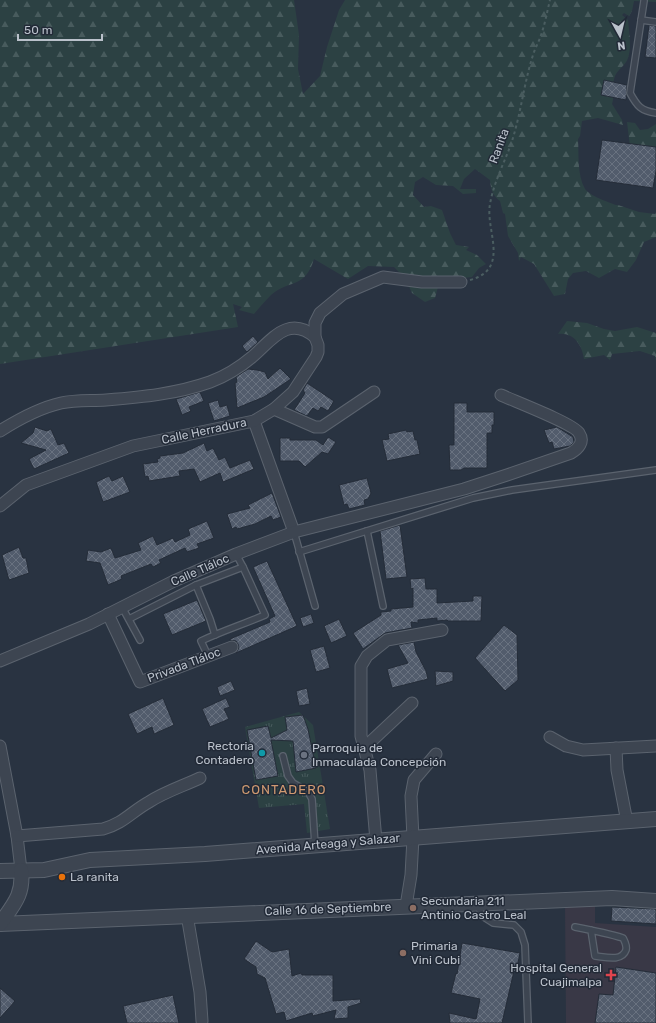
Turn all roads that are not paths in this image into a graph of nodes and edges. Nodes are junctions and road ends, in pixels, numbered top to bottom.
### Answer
1 (644, 1) edge
2 (641, 20) junction
3 (656, 22) edge
4 (656, 113) edge
5 (461, 282) road end
6 (314, 337) junction
7 (374, 392) dead end
8 (501, 396) dead end
9 (274, 409) junction
10 (254, 421) junction
11 (0, 431) edge
12 (656, 470) edge
13 (0, 506) edge
14 (367, 531) junction
15 (294, 532) junction
16 (300, 552) junction
17 (236, 554) junction
18 (243, 567) junction
19 (196, 585) junction
20 (315, 606) dead end
21 (383, 606) dead end
22 (122, 607) junction
23 (108, 614) junction
24 (129, 619) junction
25 (442, 630) dead end
26 (215, 635) junction
27 (140, 640) dead end
28 (232, 647) dead end
29 (208, 656) junction
30 (0, 661) edge
31 (0, 666) edge
32 (412, 703) dead end
33 (550, 737) dead end
34 (0, 746) edge
35 (656, 746) edge
36 (364, 748) junction
37 (616, 748) junction
38 (436, 754) dead end
39 (283, 756) dead end
40 (200, 778) dead end
41 (656, 819) edge
42 (627, 822) junction
43 (17, 836) junction
44 (413, 838) junction
45 (376, 841) junction
46 (316, 846) junction
47 (21, 870) junction
48 (0, 871) edge
49 (656, 901) edge
50 (477, 903) junction
51 (406, 906) junction
52 (186, 915) junction
53 (0, 924) edge
54 (574, 927) dead end
55 (591, 930) junction
56 (202, 1022) dead end
57 (528, 1023) edge

1 - 2 lane
2 - 3 lane
2 - 4 lane
5 - 6 street, Calle Herradura
6 - 9 street, Calle Herradura
6 - 11 street
7 - 9 street
8 - 15 street, Calle Tláloc
9 - 10 street, Calle Herradura
10 - 13 street, Calle Herradura
10 - 15 street
12 - 14 lane
14 - 16 lane
14 - 21 lane
15 - 16 lane
15 - 17 street, Calle Tláloc
16 - 20 lane
17 - 18 lane
17 - 22 street, Calle Tláloc
18 - 19 lane
18 - 26 lane
19 - 24 lane
19 - 26 lane
22 - 23 street, Calle Tláloc
22 - 24 lane
23 - 29 street, Privada Tláloc
23 - 30 street, Calle Tláloc
24 - 27 lane
25 - 36 street
26 - 29 lane
28 - 29 street, Privada Tláloc
30 - 31 street, Calle Tláloc
32 - 36 street
33 - 37 street
34 - 43 street
35 - 37 street
36 - 45 street
37 - 42 street
38 - 44 street
39 - 46 lane
40 - 43 street
41 - 42 street, Avenida Arteaga y Salazar
42 - 44 street, Avenida Arteaga y Salazar
43 - 47 street
44 - 45 street, Avenida Arteaga y Salazar
44 - 51 street
45 - 46 street, Avenida Arteaga y Salazar
46 - 47 street, Avenida Arteaga y Salazar
47 - 48 street, Avenida Arteaga y Salazar
47 - 53 street
49 - 50 street, Calle 16 de Septiembre
50 - 51 street, Calle 16 de Septiembre
50 - 57 lane
51 - 52 street, Calle 16 de Septiembre
52 - 53 street, Calle 16 de Septiembre
52 - 56 street
54 - 55 lane
55 - 55 lane

